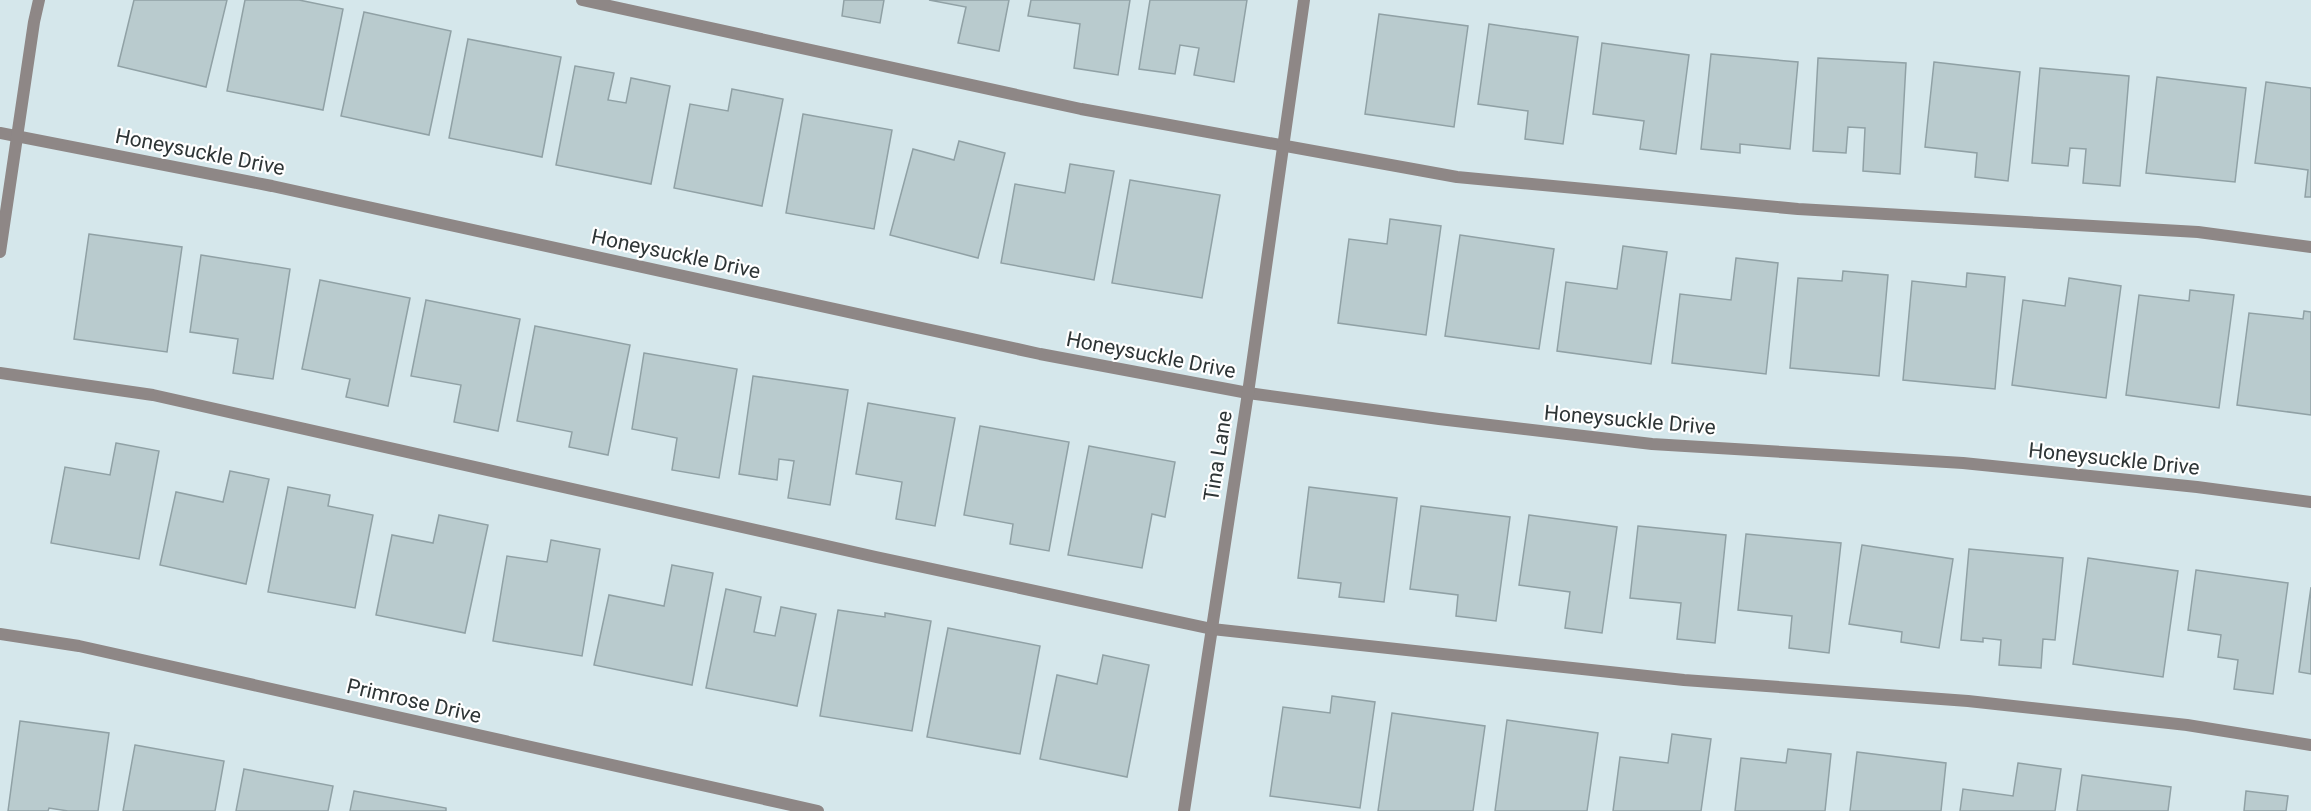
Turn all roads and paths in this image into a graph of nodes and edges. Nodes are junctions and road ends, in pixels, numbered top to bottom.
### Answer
1 (39, 0) edge
2 (582, 0) edge
3 (1304, 0) edge
4 (0, 133) edge
5 (17, 136) junction
6 (1283, 146) junction
7 (2311, 247) edge
8 (0, 252) edge
9 (0, 373) edge
10 (1248, 393) junction
11 (2311, 502) edge
12 (1212, 628) junction
13 (0, 634) edge
14 (2311, 745) edge
15 (818, 811) edge
16 (1184, 811) edge

1 - 5 street
2 - 6 street
3 - 6 street, Tina Lane
4 - 5 street, Honeysuckle Drive
5 - 8 street
5 - 10 street, Honeysuckle Drive
6 - 7 street
6 - 10 street, Tina Lane
9 - 12 street
10 - 11 street, Honeysuckle Drive
10 - 12 street, Tina Lane
12 - 14 street
12 - 16 street, Tina Lane
13 - 15 street, Primrose Drive

